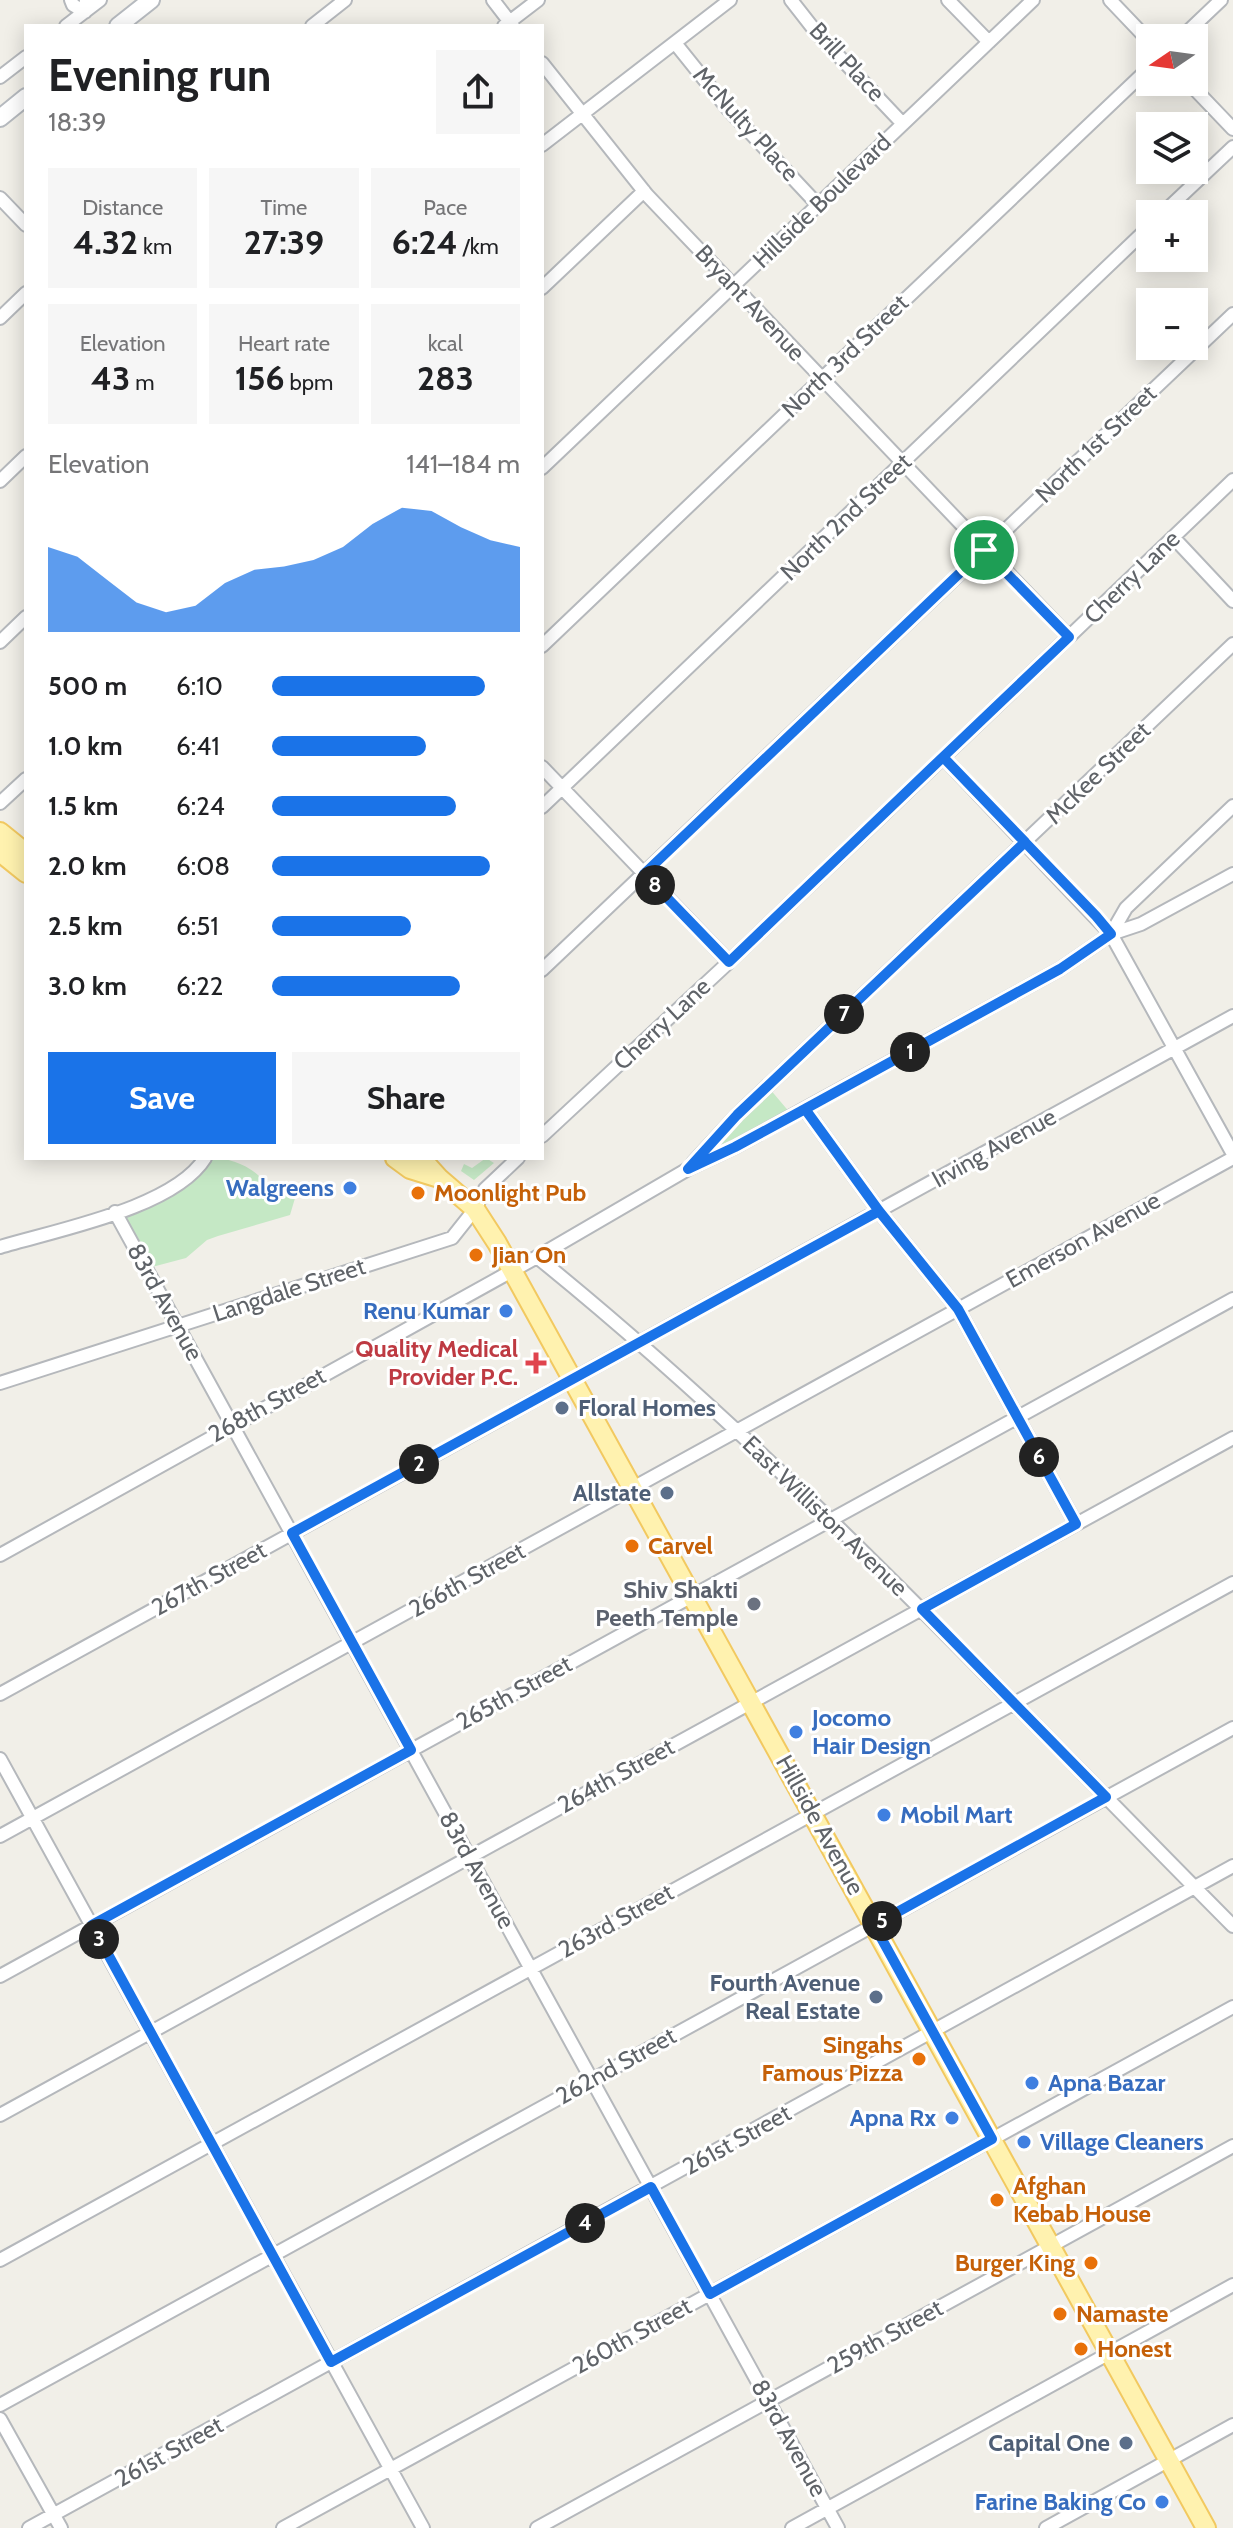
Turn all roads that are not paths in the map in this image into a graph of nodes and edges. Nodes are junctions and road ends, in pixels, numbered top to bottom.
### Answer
1 (71, 0) edge
2 (100, 0) edge
3 (151, 0) edge
4 (345, 0) edge
5 (493, 0) edge
6 (538, 0) edge
7 (730, 0) edge
8 (791, 0) edge
9 (948, 0) edge
10 (1033, 0) edge
11 (1110, 0) edge
12 (1221, 0) edge
13 (86, 6) edge
14 (68, 24) edge
15 (121, 24) edge
16 (315, 24) edge
17 (509, 24) edge
18 (1196, 24) edge
19 (1136, 27) edge
20 (989, 42) junction
21 (675, 43) junction
22 (24, 59) edge
23 (544, 66) edge
24 (0, 77) edge
25 (1136, 80) edge
26 (1201, 96) edge
27 (24, 99) edge
28 (582, 114) junction
29 (0, 118) edge
30 (903, 124) junction
31 (1233, 129) edge
32 (544, 143) edge
33 (1233, 147) edge
34 (644, 191) junction
35 (0, 198) edge
36 (1177, 200) edge
37 (818, 205) junction
38 (24, 223) edge
39 (1136, 239) edge
40 (544, 286) edge
41 (733, 286) junction
42 (24, 295) edge
43 (1233, 314) edge
44 (0, 318) edge
45 (820, 378) junction
46 (24, 458) edge
47 (902, 463) junction
48 (544, 466) edge
49 (1233, 480) edge
50 (0, 481) edge
51 (1173, 537) junction
52 (984, 550) junction
53 (1233, 601) edge
54 (24, 619) edge
55 (1069, 637) junction
56 (0, 642) edge
57 (544, 644) edge
58 (1233, 644) edge
59 (943, 757) junction
60 (544, 769) edge
61 (24, 781) edge
62 (562, 788) junction
63 (0, 803) edge
64 (544, 805) edge
65 (1233, 806) edge
66 (0, 832) edge
67 (1025, 842) junction
68 (24, 851) edge
69 (0, 852) edge
70 (24, 871) edge
71 (644, 874) junction
72 (1233, 874) edge
73 (1111, 934) junction
74 (729, 962) junction
75 (544, 968) edge
76 (1233, 1016) edge
77 (1175, 1048) junction
78 (805, 1109) junction
79 (544, 1134) edge
80 (1233, 1156) edge
81 (203, 1160) edge
82 (398, 1160) edge
83 (423, 1160) edge
84 (516, 1160) edge
85 (688, 1169) junction
86 (439, 1178) junction
87 (475, 1209) junction
88 (879, 1211) junction
89 (115, 1212) junction
90 (0, 1247) edge
91 (537, 1257) junction
92 (512, 1270) junction
93 (755, 1279) joint
94 (1233, 1299) edge
95 (958, 1309) junction
96 (934, 1323) joint
97 (178, 1326) junction
98 (639, 1343) junction
99 (573, 1379) junction
100 (0, 1383) edge
101 (1017, 1417) junction
102 (232, 1424) junction
103 (737, 1431) junction
104 (1233, 1438) edge
105 (634, 1488) junction
106 (832, 1519) junction
107 (1076, 1524) junction
108 (292, 1533) junction
109 (0, 1555) edge
110 (1233, 1583) edge
111 (693, 1595) junction
112 (922, 1609) junction
113 (352, 1643) junction
114 (0, 1694) edge
115 (752, 1702) junction
116 (1013, 1704) junction
117 (1233, 1728) edge
118 (411, 1750) junction
119 (0, 1759) edge
120 (1106, 1797) junction
121 (813, 1813) junction
122 (33, 1818) junction
123 (0, 1836) edge
124 (470, 1857) junction
125 (1233, 1866) edge
126 (1194, 1888) junction
127 (92, 1925) junction
128 (874, 1925) junction
129 (1233, 1926) edge
130 (531, 1968) junction
131 (0, 1976) edge
132 (1233, 2007) edge
133 (933, 2032) junction
134 (151, 2033) junction
135 (592, 2080) junction
136 (0, 2115) edge
137 (992, 2139) junction
138 (212, 2144) junction
139 (1233, 2146) edge
140 (651, 2187) junction
141 (1051, 2246) junction
142 (273, 2255) junction
143 (0, 2260) edge
144 (1233, 2285) edge
145 (710, 2294) junction
146 (1110, 2353) junction
147 (331, 2362) junction
148 (769, 2401) junction
149 (0, 2405) edge
150 (0, 2419) edge
151 (1233, 2425) edge
152 (1169, 2460) junction
153 (390, 2469) junction
154 (828, 2508) junction
155 (53, 2515) junction
156 (29, 2528) edge
157 (61, 2528) edge
158 (283, 2528) edge
159 (423, 2528) edge
160 (537, 2528) edge
161 (792, 2528) edge
162 (838, 2528) edge
163 (1046, 2528) edge
164 (1206, 2528) edge

1 - 13 street
2 - 13 street
3 - 15 main road
4 - 16 street
5 - 17 street
6 - 17 street
7 - 21 street
8 - 30 street, Brill Place
9 - 20 street
10 - 20 street, Hillside Boulevard
11 - 19 street
12 - 18 street
13 - 14 street
20 - 30 street, Hillside Boulevard
21 - 28 street
21 - 37 street, McNulty Place
22 - 24 street
23 - 28 street, Bryant Avenue
25 - 45 street, North 3rd Street
26 - 31 street
27 - 29 main road
28 - 32 street
28 - 34 street, Bryant Avenue
30 - 37 street, Hillside Boulevard
33 - 36 street
34 - 40 street
34 - 41 street, Bryant Avenue
35 - 38 street
37 - 41 street, Hillside Boulevard
39 - 47 street, North 2nd Street
41 - 45 street, Bryant Avenue
41 - 48 street, Hillside Boulevard
42 - 44 street
43 - 52 street, North 1st Street
45 - 47 street, Bryant Avenue
45 - 57 street, North 3rd Street
46 - 50 street
47 - 52 street, Bryant Avenue
47 - 62 street, North 2nd Street
49 - 51 street, Cherry Lane
51 - 53 street
51 - 55 street, Cherry Lane
52 - 55 street, Bryant Avenue
52 - 71 street, North 1st Street
54 - 56 street
55 - 59 street, Cherry Lane
58 - 67 street, McKee Street
59 - 67 street
59 - 74 street, Cherry Lane
60 - 62 street
61 - 63 street
62 - 64 street, North 2nd Street
62 - 71 street
65 - 73 street
66 - 68 main road
67 - 73 street
67 - 85 street, McKee Street
69 - 70 main road
71 - 74 street
71 - 75 street, North 1st Street
72 - 73 street
73 - 77 street
73 - 78 street
74 - 79 street, Cherry Lane
76 - 77 street, Irving Avenue
77 - 80 street
77 - 88 street, Irving Avenue
78 - 85 street
78 - 88 street
80 - 95 street, Emerson Avenue
81 - 89 street
82 - 86 main road, Hillside Avenue
83 - 86 main road, Hillside Avenue
84 - 87 street
85 - 91 street, 268th Street
86 - 87 main road, Hillside Avenue
87 - 92 main road, Hillside Avenue
87 - 97 street, Langdale Street
88 - 93 street, Irving Avenue
88 - 95 street
89 - 90 street
89 - 97 street, 83rd Avenue
91 - 92 street, 268th Street
91 - 98 street, East Williston Avenue
92 - 99 main road, Hillside Avenue
92 - 102 street, 268th Street
93 - 98 street, 267th Street
94 - 101 street, 265th Street
95 - 96 street, Emerson Avenue
95 - 101 street
96 - 103 street, 266th Street
97 - 100 street, Langdale Street
97 - 102 street, 83rd Avenue
98 - 99 street, 267th Street
98 - 103 street, East Williston Avenue
99 - 105 main road, Hillside Avenue
99 - 108 street, 267th Street
101 - 106 street, 265th Street
101 - 107 street
102 - 108 street, 83rd Avenue
102 - 109 street, 268th Street
103 - 105 street, 266th Street
103 - 106 street, East Williston Avenue
104 - 107 street, 264th Street
105 - 111 main road, Hillside Avenue
105 - 113 street, 266th Street
106 - 111 street, 265th Street
106 - 112 street, East Williston Avenue
107 - 112 street, 264th Street
108 - 113 street, 83rd Avenue
108 - 114 street, 267th Street
110 - 116 street, 263rd Street
111 - 115 main road, Hillside Avenue
111 - 118 street, 265th Street
112 - 115 street, 264th Street
112 - 116 street, East Williston Avenue
113 - 118 street, 83rd Avenue
113 - 122 street, 266th Street
115 - 121 main road, Hillside Avenue
115 - 124 street, 264th Street
116 - 120 street, East Williston Avenue
116 - 121 street, 263rd Street
117 - 120 street, 262nd Street
118 - 124 street, 83rd Avenue
118 - 127 street, 265th Street
119 - 122 street
120 - 126 street, East Williston Avenue
120 - 128 street, 262nd Street
121 - 128 main road, Hillside Avenue
121 - 130 street, 263rd Street
122 - 123 street, 266th Street
122 - 127 street
124 - 130 street, 83rd Avenue
124 - 134 street, 264th Street
125 - 126 street, 261st Street
126 - 129 street, East Williston Avenue
126 - 133 street, 261st Street
127 - 131 street, 265th Street
127 - 134 street
128 - 133 main road, Hillside Avenue
128 - 135 street, 262nd Street
130 - 135 street, 83rd Avenue
130 - 138 street, 263rd Street
132 - 137 street, 260th Street
133 - 137 main road, Hillside Avenue
133 - 140 street, 261st Street
134 - 136 street, 264th Street
134 - 138 street
135 - 140 street, 83rd Avenue
135 - 142 street, 262nd Street
137 - 141 main road, Hillside Avenue
137 - 145 street, 260th Street
138 - 142 street
138 - 143 street, 263rd Street
139 - 141 street, 259th Street
140 - 145 street, 83rd Avenue
140 - 147 street, 261st Street
141 - 146 main road, Hillside Avenue
141 - 148 street, 259th Street
142 - 147 street
142 - 149 street, 262nd Street
144 - 146 street
145 - 148 street, 83rd Avenue
145 - 153 street, 260th Street
146 - 152 main road, Hillside Avenue
146 - 154 street
147 - 153 street
147 - 155 street, 261st Street
148 - 154 street, 83rd Avenue
148 - 160 street, 259th Street
150 - 155 street
151 - 152 street
152 - 163 street
152 - 164 main road, Hillside Avenue
153 - 158 street, 260th Street
153 - 159 street
154 - 161 street
154 - 162 street, 83rd Avenue
155 - 156 street, 261st Street
155 - 157 street

